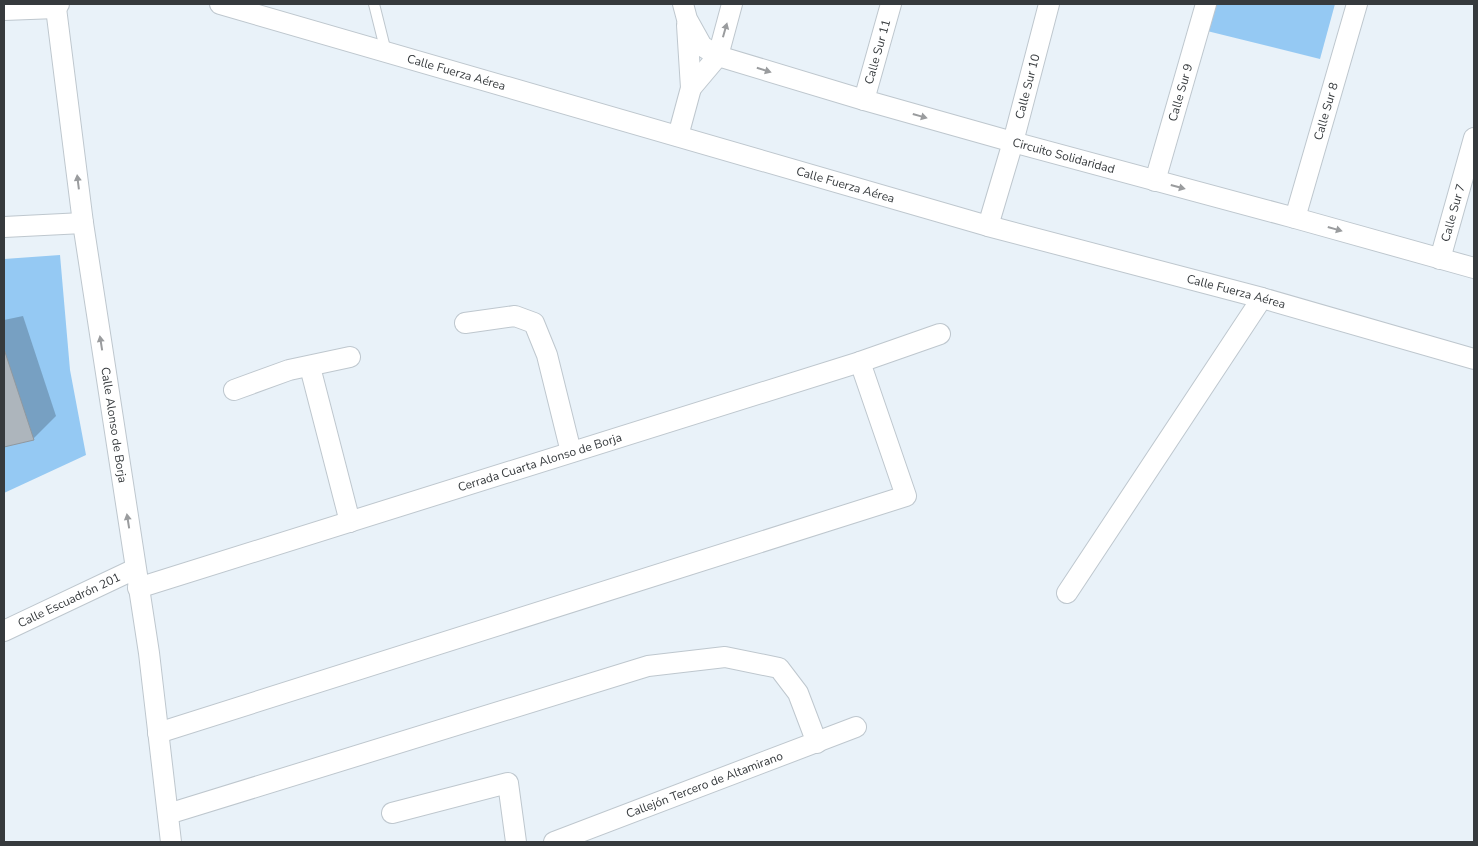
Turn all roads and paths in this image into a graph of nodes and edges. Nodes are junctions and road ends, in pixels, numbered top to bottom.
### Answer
1 (220, 4) edge
2 (374, 4) edge
3 (732, 4) edge
4 (892, 4) edge
5 (1049, 4) edge
6 (1206, 4) edge
7 (1357, 4) edge
8 (58, 6) edge
9 (687, 9) edge
10 (4, 10) edge
11 (386, 52) junction
12 (718, 56) junction
13 (691, 88) junction
14 (864, 100) junction
15 (678, 136) junction
16 (1474, 138) edge
17 (1013, 142) junction
18 (1155, 181) junction
19 (1295, 218) junction
20 (83, 223) junction
21 (988, 226) junction
22 (4, 227) edge
23 (1440, 259) junction
24 (1474, 268) edge
25 (1262, 298) junction
26 (465, 323) dead end
27 (940, 334) dead end
28 (350, 357) dead end
29 (1474, 359) edge
30 (860, 362) junction
31 (310, 367) junction
32 (234, 390) dead end
33 (571, 452) junction
34 (350, 522) junction
35 (137, 578) junction
36 (1067, 593) dead end
37 (4, 631) edge
38 (856, 728) dead end
39 (158, 733) junction
40 (817, 743) junction
41 (392, 813) dead end
42 (168, 814) junction
43 (171, 842) edge
44 (516, 842) edge
45 (554, 842) edge

1 - 11 street, Calle Fuerza Aérea
2 - 11 lane
12 -> 3 street
4 - 14 street, Calle Sur 11
5 - 17 street, Calle Sur 10
6 - 18 street, Calle Sur 9
7 - 19 street, Calle Sur 8
8 - 10 street
20 -> 8 street, Calle Alonso de Borja
9 - 12 street, Circuito Solidaridad
9 - 13 street
11 - 15 street, Calle Fuerza Aérea
12 - 13 street
12 -> 14 street, Circuito Solidaridad
13 - 15 street
14 -> 17 street, Circuito Solidaridad
15 - 21 street, Calle Fuerza Aérea
16 - 23 street, Calle Sur 7
17 - 18 street, Circuito Solidaridad
17 - 21 street, Calle Sur 10
18 -> 19 street, Circuito Solidaridad
19 -> 23 street, Circuito Solidaridad
20 - 22 street
35 -> 20 street, Calle Alonso de Borja
21 - 25 street, Calle Fuerza Aérea
23 - 24 street, Circuito Solidaridad
25 - 29 street, Calle Fuerza Aérea
25 - 36 street
26 - 33 street
27 - 30 street, Cerrada Cuarta Alonso de Borja
28 - 31 street
30 - 33 street, Cerrada Cuarta Alonso de Borja
30 - 39 street
31 - 32 street
31 - 34 street
33 - 34 street, Cerrada Cuarta Alonso de Borja
34 - 35 street, Cerrada Cuarta Alonso de Borja
35 - 37 street, Calle Escuadrón 201
35 - 39 street, Calle Alonso de Borja
38 - 40 street, Callejón Tercero de Altamirano
39 - 42 street, Calle Alonso de Borja
40 - 42 street
40 - 45 street, Callejón Tercero de Altamirano
41 - 44 street
42 - 43 street, Calle Alonso de Borja

